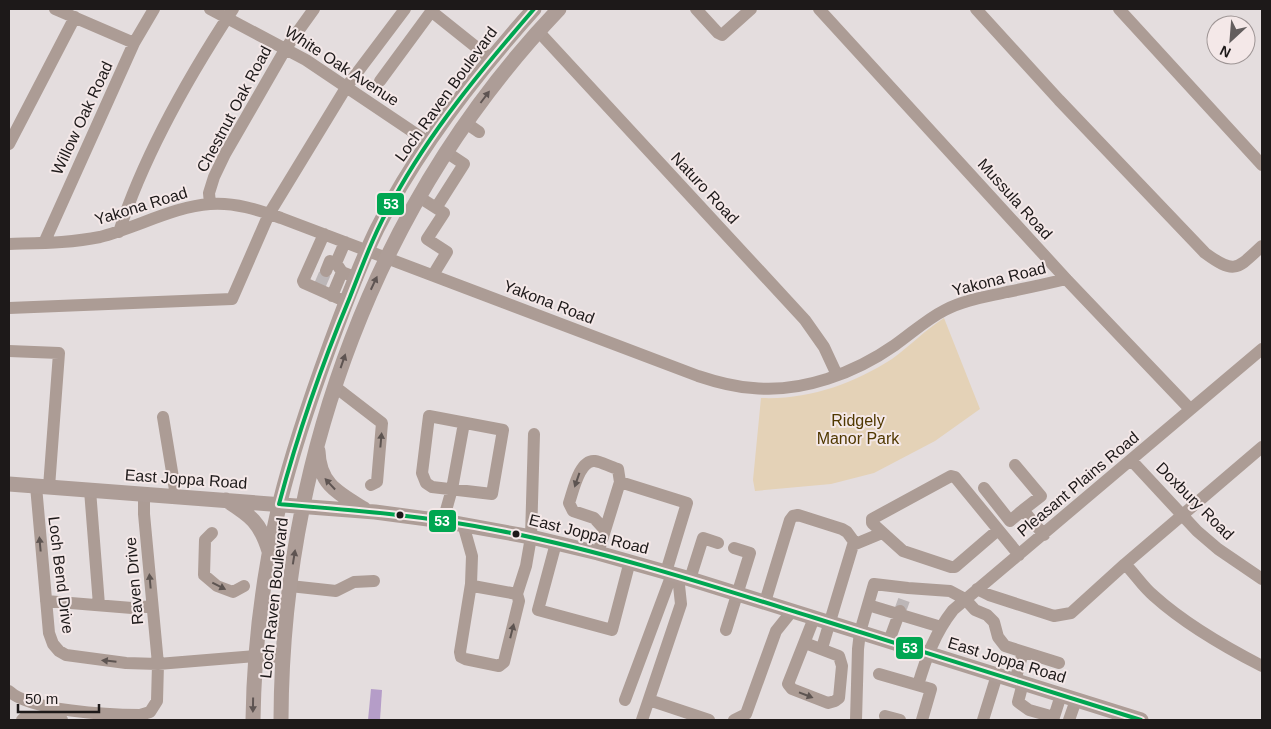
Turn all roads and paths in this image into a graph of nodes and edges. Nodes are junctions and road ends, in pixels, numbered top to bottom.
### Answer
1 (55, 9) edge
2 (154, 9) edge
3 (210, 9) edge
4 (314, 9) edge
5 (405, 9) edge
6 (534, 9) edge
7 (558, 9) edge
8 (696, 9) edge
9 (751, 9) edge
10 (819, 9) edge
11 (976, 9) edge
12 (1119, 9) edge
13 (432, 10) edge
14 (231, 13) edge
15 (74, 17) junction
16 (538, 31) junction
17 (134, 44) junction
18 (286, 48) junction
19 (491, 58) junction
20 (380, 81) dead end
21 (347, 86) junction
22 (466, 123) junction
23 (479, 132) dead end
24 (428, 142) junction
25 (9, 144) edge
26 (446, 152) junction
27 (1262, 165) edge
28 (419, 197) junction
29 (210, 204) junction
30 (436, 208) junction
31 (269, 214) junction
32 (119, 232) junction
33 (324, 234) junction
34 (44, 242) junction
35 (345, 242) junction
36 (9, 244) edge
37 (1262, 246) edge
38 (368, 250) junction
39 (315, 254) junction
40 (386, 258) junction
41 (334, 267) junction
42 (433, 275) junction
43 (357, 278) junction
44 (1066, 279) junction
45 (332, 296) junction
46 (347, 302) junction
47 (9, 308) edge
48 (1262, 349) edge
49 (9, 352) edge
50 (837, 375) junction
51 (334, 386) junction
52 (1190, 408) junction
53 (163, 417) dead end
54 (464, 423) junction
55 (534, 434) dead end
56 (318, 441) junction
57 (1260, 454) edge
58 (1132, 460) junction
59 (1015, 465) dead end
60 (620, 482) junction
61 (9, 484) edge
62 (371, 485) dead end
63 (42, 487) junction
64 (984, 488) dead end
65 (452, 489) junction
66 (90, 490) junction
67 (144, 494) junction
68 (176, 496) junction
69 (224, 500) junction
70 (279, 504) junction
71 (302, 506) junction
72 (1024, 510) junction
73 (368, 511) junction
74 (1182, 516) junction
75 (443, 521) junction
76 (463, 524) junction
77 (605, 530) junction
78 (998, 530) junction
79 (212, 533) dead end
80 (882, 533) junction
81 (1044, 535) junction
82 (530, 537) junction
83 (556, 542) junction
84 (718, 543) dead end
85 (855, 543) junction
86 (734, 548) dead end
87 (269, 552) junction
88 (598, 553) junction
89 (1019, 555) junction
90 (630, 562) junction
91 (1125, 564) junction
92 (676, 575) junction
93 (1262, 578) edge
94 (374, 581) dead end
95 (471, 584) junction
96 (244, 586) dead end
97 (290, 586) junction
98 (978, 590) junction
99 (517, 594) junction
100 (738, 594) junction
101 (965, 599) junction
102 (46, 601) junction
103 (765, 602) junction
104 (903, 604) junction
105 (99, 605) junction
106 (868, 605) junction
107 (152, 606) junction
108 (792, 611) junction
109 (814, 618) junction
110 (830, 623) junction
111 (941, 627) junction
112 (726, 630) dead end
113 (860, 632) junction
114 (889, 641) junction
115 (805, 643) junction
116 (822, 648) junction
117 (1024, 652) junction
118 (928, 654) junction
119 (256, 656) junction
120 (283, 657) junction
121 (1059, 662) dead end
122 (158, 664) junction
123 (1262, 666) edge
124 (879, 674) dead end
125 (997, 675) junction
126 (1019, 682) junction
127 (918, 685) junction
128 (9, 691) edge
129 (1068, 698) junction
130 (625, 700) dead end
131 (649, 700) junction
132 (885, 716) dead end
133 (22, 720) edge
134 (62, 720) edge
135 (253, 720) edge
136 (282, 720) edge
137 (642, 720) edge
138 (709, 720) edge
139 (734, 720) edge
140 (856, 720) edge
141 (900, 720) edge
142 (922, 720) edge
143 (983, 720) edge
144 (1069, 720) edge
145 (1141, 720) edge

1 - 15 street
2 - 17 street, Willow Oak Road
3 - 14 street, White Oak Avenue
4 - 18 street, Chestnut Oak Road
5 - 21 street
6 - 19 main road, Loch Raven Boulevard
7 - 16 main road, Loch Raven Boulevard
8 - 9 street
10 - 44 street, Mussula Road
11 - 37 street
12 - 27 street
13 - 19 street
13 - 20 street
14 - 18 street, White Oak Avenue
14 - 32 street
15 - 17 street
15 - 25 street
22 -> 16 main road, Loch Raven Boulevard
16 - 50 street, Naturo Road
17 - 34 street, Willow Oak Road
18 - 21 street, White Oak Avenue
18 - 29 street, Chestnut Oak Road
19 - 24 main road, Loch Raven Boulevard
21 - 24 street, White Oak Avenue
21 - 31 street
22 - 23 street
22 - 26 main road, Loch Raven Boulevard
24 - 38 main road, Loch Raven Boulevard
26 - 28 main road, Loch Raven Boulevard
26 - 30 street
28 - 30 street
28 - 40 main road, Loch Raven Boulevard
29 - 31 street, Yakona Road
29 - 32 street, Yakona Road
30 - 42 street
31 - 33 street, Yakona Road
31 - 47 street
32 - 34 street, Yakona Road
33 - 35 street, Yakona Road
33 - 39 street
34 - 36 street, Yakona Road
35 - 38 street, Yakona Road
35 - 41 street
38 - 40 street, Yakona Road
38 - 43 main road, Loch Raven Boulevard
39 - 41 street
39 - 45 street
40 - 42 street, Yakona Road
51 -> 40 main road, Loch Raven Boulevard
41 - 43 street
41 - 45 street
42 - 50 street, Yakona Road
43 - 46 main road, Loch Raven Boulevard
44 - 50 street, Yakona Road
44 - 52 street, Mussula Road
45 - 46 street
46 - 70 main road, Loch Raven Boulevard
48 - 52 street, Pleasant Plains Road
49 - 63 street, Loch Bend Drive
51 - 56 main road, Loch Raven Boulevard
62 -> 51 street
52 - 58 street, Pleasant Plains Road
53 - 68 street
54 - 65 street
54 - 65 street
54 - 65 street
55 - 82 street
56 - 71 main road, Loch Raven Boulevard
73 -> 56 main road
57 - 74 street
58 - 74 street, Doxbury Road
58 - 81 street, Pleasant Plains Road
59 - 72 street
60 - 77 street
60 -> 77 street
60 - 92 street
61 - 63 main road, East Joppa Road
63 - 66 main road, East Joppa Road
102 -> 63 street, Loch Bend Drive
64 - 72 street
65 - 75 street
66 - 67 main road, East Joppa Road
66 - 105 street
67 - 68 main road, East Joppa Road
107 -> 67 street, Raven Drive
68 - 69 main road, East Joppa Road
69 - 70 main road, East Joppa Road
69 - 87 main road
70 - 71 main road, East Joppa Road
70 - 87 main road, Loch Raven Boulevard
71 - 73 main road, East Joppa Road
97 -> 71 main road, Loch Raven Boulevard
72 - 81 street
73 - 75 main road, East Joppa Road
74 - 91 street
74 - 93 street, Doxbury Road
75 - 76 main road, East Joppa Road
76 - 82 main road, East Joppa Road
76 - 95 street
77 - 88 street
78 - 80 street
78 - 80 street
78 - 89 street
79 -> 96 street
80 - 85 street
81 - 89 street, Pleasant Plains Road
82 - 83 main road, East Joppa Road
82 - 99 street
83 - 88 main road, East Joppa Road
83 - 90 street
84 - 92 street
85 - 103 street
85 - 110 street
86 - 100 street
87 - 119 main road, Loch Raven Boulevard
88 - 90 main road, East Joppa Road
89 - 98 street, Pleasant Plains Road
90 - 92 main road, East Joppa Road
91 - 98 street
91 - 123 street
92 - 100 main road, East Joppa Road
92 - 130 street
92 - 131 street
94 - 97 street
95 - 99 street
95 -> 99 street
97 - 120 main road, Loch Raven Boulevard
98 - 101 street, Pleasant Plains Road
100 - 103 main road, East Joppa Road
100 - 112 street
101 - 104 street
101 - 111 street, Pleasant Plains Road
101 - 117 street
102 - 105 street
122 -> 102 street, Loch Bend Drive
103 - 108 main road, East Joppa Road
104 - 106 street
104 - 106 street
104 - 111 street
104 - 114 street
105 - 107 street
106 - 113 street
107 - 122 street, Raven Drive
108 - 109 main road, East Joppa Road
108 - 139 street
109 - 110 main road, East Joppa Road
109 - 115 street
110 - 113 main road, East Joppa Road
110 - 116 street
111 - 118 street, Pleasant Plains Road
113 - 114 main road, East Joppa Road
113 - 140 street
114 - 118 main road, East Joppa Road
115 - 116 street
115 -> 116 street
117 - 121 street
117 - 126 street
118 - 125 main road, East Joppa Road
118 - 127 street, Pleasant Plains Road
119 - 120 street, Loch Bend Drive
119 - 122 street, Loch Bend Drive
119 -> 135 main road, Loch Raven Boulevard
120 - 136 main road, Loch Raven Boulevard
122 - 128 street, Raven Drive
124 - 127 street
125 - 126 main road, East Joppa Road
125 - 143 street
126 - 129 main road, East Joppa Road
126 - 129 street
127 - 142 street
129 - 144 street
129 - 145 main road, East Joppa Road
131 - 137 street
131 - 138 street
132 - 141 street
133 - 134 street

